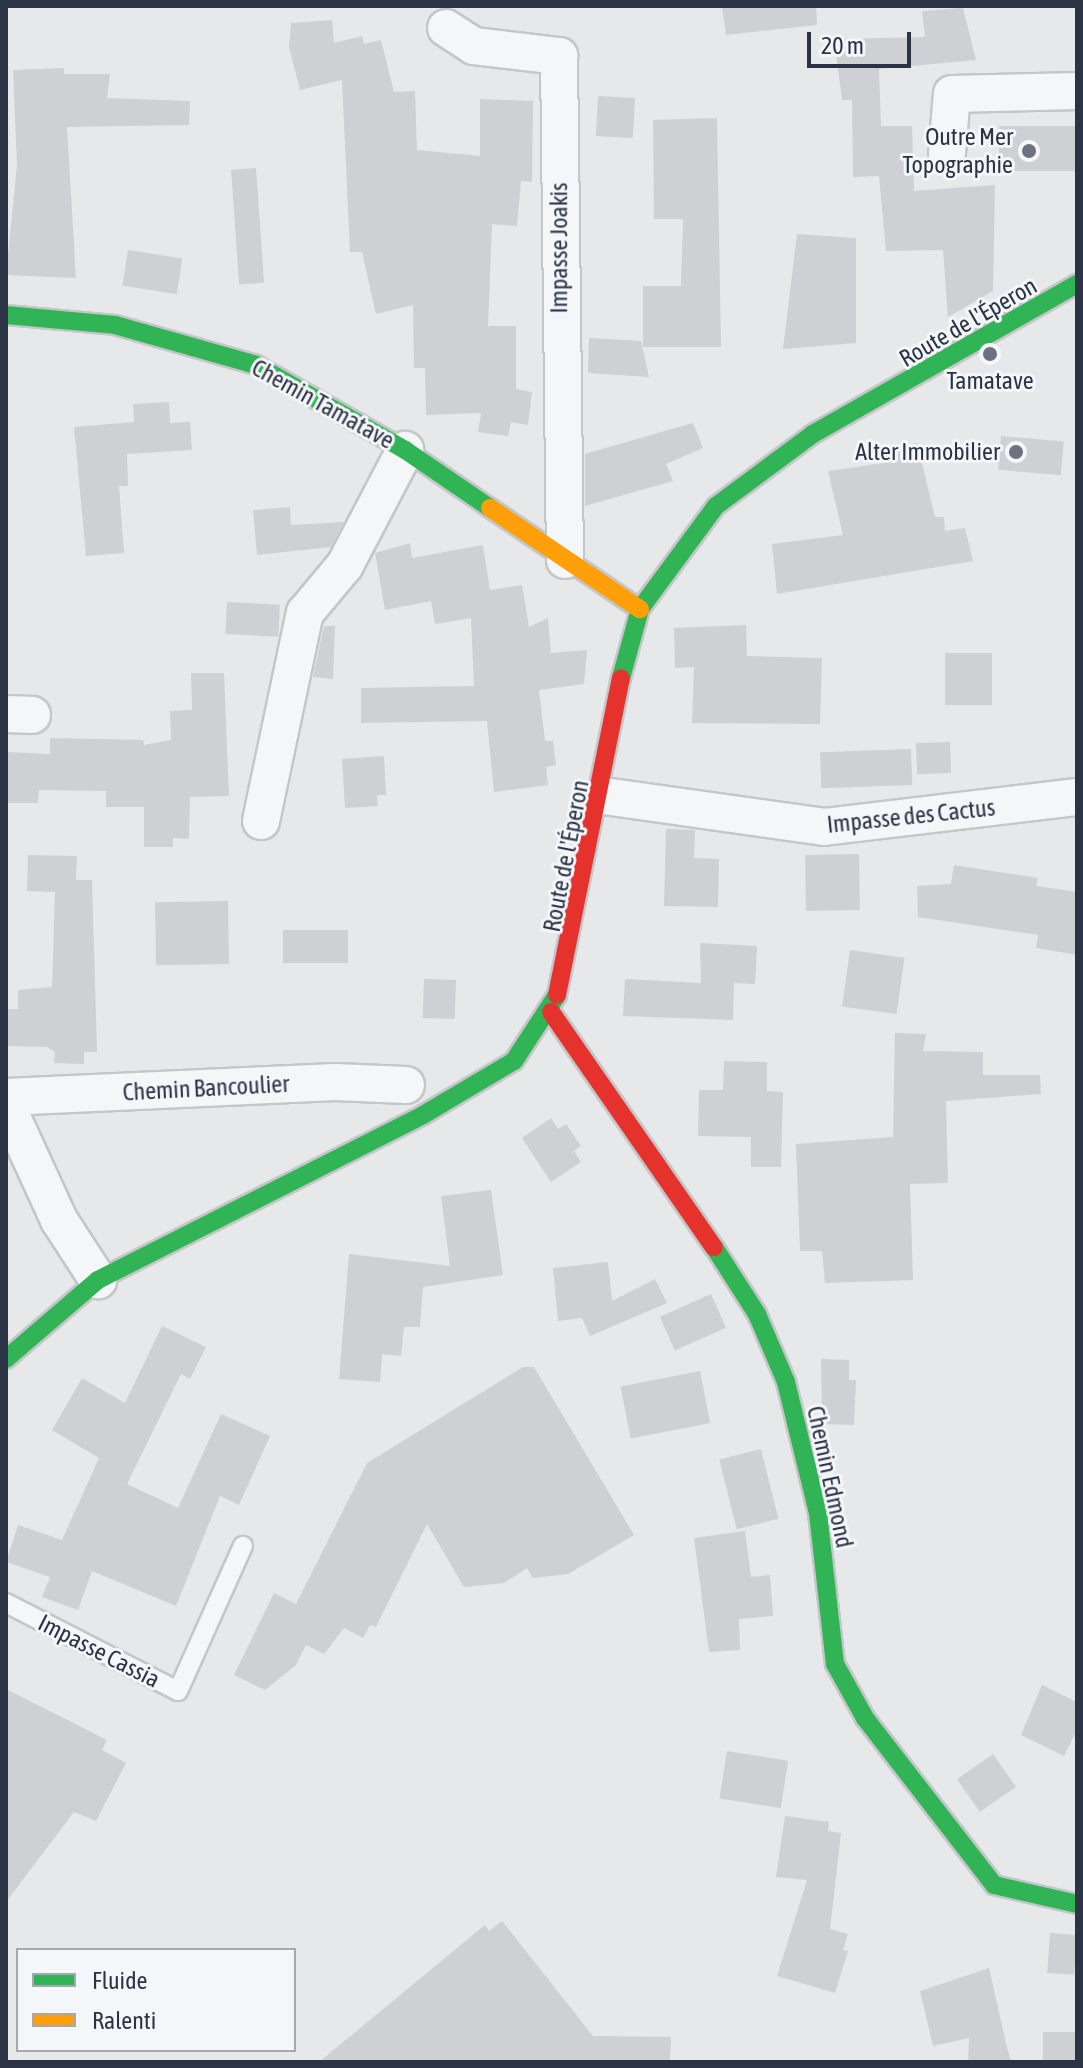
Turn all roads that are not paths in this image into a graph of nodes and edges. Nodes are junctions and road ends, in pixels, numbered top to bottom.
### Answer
1 (446, 28) dead end
2 (1077, 91) edge
3 (947, 153) dead end
4 (1077, 284) edge
5 (6, 315) edge
6 (405, 450) junction
7 (565, 560) junction
8 (640, 609) junction
9 (604, 796) junction
10 (1075, 797) edge
11 (261, 821) dead end
12 (551, 1012) junction
13 (406, 1085) dead end
14 (6, 1097) edge
15 (6, 1104) edge
16 (98, 1280) junction
17 (6, 1359) edge
18 (243, 1546) dead end
19 (6, 1603) edge
20 (1077, 1904) edge

1 - 7 street, Impasse Joakis
2 - 3 street
4 - 8 street, Route de l'Éperon
5 - 6 street, Chemin Tamatave
6 - 7 street, Chemin Tamatave
6 - 11 street, Chemin Tamatave
7 - 8 street, Chemin Tamatave
8 - 9 street, Route de l'Éperon
9 - 10 street, Impasse des Cactus
9 - 12 street, Route de l'Éperon
12 - 16 street, Route de l'Éperon
12 - 20 street, Chemin Edmond
13 - 14 street, Chemin Bancoulier
15 - 16 street
16 - 17 street, Route de l'Éperon
18 - 19 lane, Impasse Cassia

